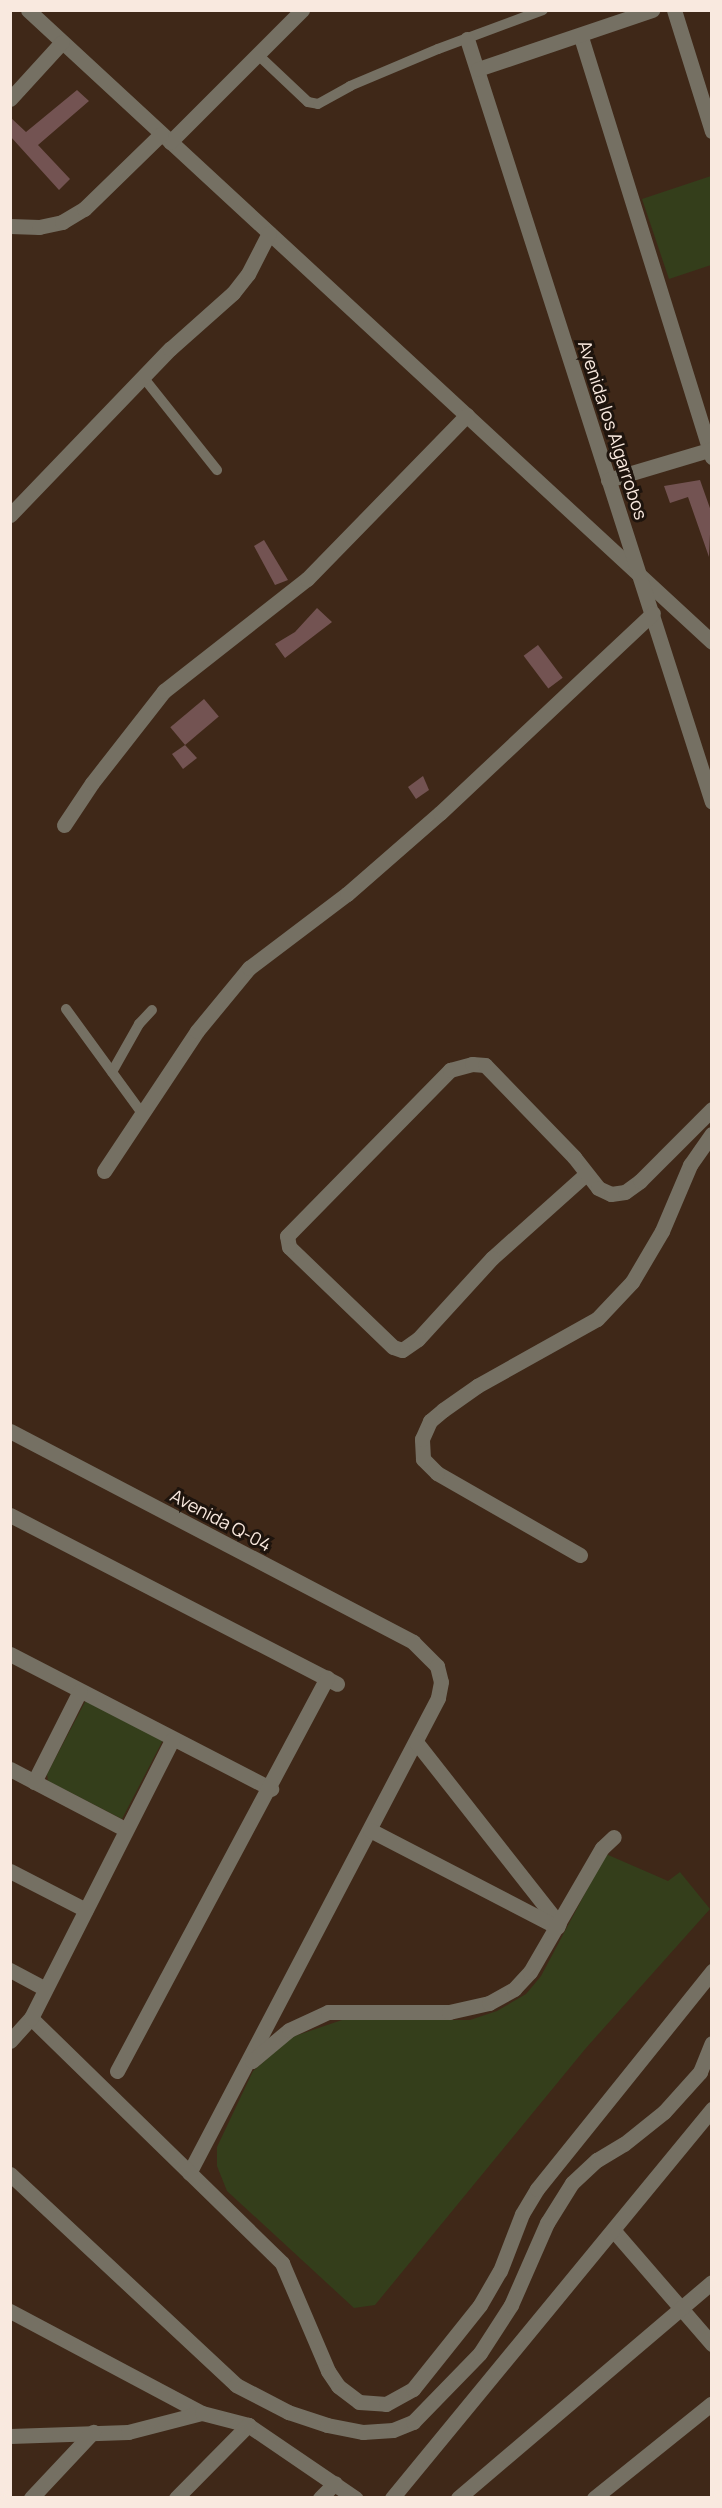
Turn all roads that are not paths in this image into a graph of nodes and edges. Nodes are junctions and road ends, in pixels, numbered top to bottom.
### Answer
1 (302, 10) edge
2 (543, 10) edge
3 (652, 10) edge
4 (674, 10) edge
5 (34, 12) edge
6 (581, 37) junction
7 (467, 39) junction
8 (62, 42) junction
9 (257, 54) junction
10 (478, 69) junction
11 (10, 99) edge
12 (711, 131) edge
13 (166, 138) junction
14 (10, 226) edge
15 (269, 233) junction
16 (143, 377) junction
17 (467, 415) junction
18 (711, 452) edge
19 (217, 470) dead end
20 (608, 480) junction
21 (10, 515) edge
22 (638, 574) junction
23 (653, 613) junction
24 (711, 642) edge
25 (711, 802) edge
26 (64, 825) dead end
27 (66, 1009) dead end
28 (152, 1010) dead end
29 (112, 1072) junction
30 (711, 1108) edge
31 (141, 1112) junction
32 (711, 1134) edge
33 (104, 1171) dead end
34 (586, 1174) junction
35 (10, 1431) edge
36 (10, 1515) edge
37 (580, 1555) dead end
38 (10, 1654) edge
39 (80, 1691) junction
40 (172, 1740) junction
41 (416, 1742) junction
42 (10, 1769) edge
43 (34, 1782) junction
44 (271, 1790) junction
45 (125, 1829) junction
46 (370, 1830) junction
47 (614, 1837) dead end
48 (10, 1871) edge
49 (86, 1910) junction
50 (558, 1925) junction
51 (10, 1970) edge
52 (710, 1972) edge
53 (45, 1989) junction
54 (711, 1993) edge
55 (31, 2018) junction
56 (10, 2041) edge
57 (711, 2043) edge
58 (245, 2067) junction
59 (117, 2071) dead end
60 (711, 2109) edge
61 (189, 2173) junction
62 (10, 2174) edge
63 (614, 2231) junction
64 (711, 2282) edge
65 (681, 2307) junction
66 (10, 2311) edge
67 (711, 2344) edge
68 (711, 2403) edge
69 (202, 2414) junction
70 (249, 2425) junction
71 (93, 2432) junction
72 (10, 2436) edge
73 (334, 2483) junction
74 (31, 2498) edge
75 (176, 2498) edge
76 (320, 2498) edge
77 (355, 2498) edge
78 (392, 2498) edge
79 (458, 2498) edge
80 (594, 2498) edge

1 - 9 street
2 - 7 lane
3 - 6 street
4 - 12 street
5 - 8 street
6 - 10 street
6 - 18 street
7 - 9 lane
7 - 10 street, Avenida los Algarrobos
8 - 11 street
8 - 13 street
9 - 13 street
10 - 20 street, Avenida los Algarrobos
13 - 14 street
13 - 15 street
15 - 16 street
15 - 17 street
16 - 19 lane
16 - 21 street
17 - 22 street
17 - 26 street
18 - 20 street
20 - 22 street, Avenida los Algarrobos
22 - 23 street, Avenida los Algarrobos
22 - 24 street
23 - 25 street, Avenida los Algarrobos
23 - 31 street
27 - 29 lane
28 - 29 lane
29 - 31 lane
30 - 34 street
31 - 33 street
32 - 37 street
34 - 34 street
35 - 41 street, Avenida Q-04
36 - 44 street
38 - 39 street
39 - 40 street
39 - 43 street
40 - 44 street
40 - 45 street
41 - 46 street, Avenida Q-04
41 - 50 street
42 - 43 street
43 - 45 street
44 - 59 street
45 - 49 street
46 - 50 street
46 - 58 street, Avenida Q-04
47 - 50 street
48 - 49 street
49 - 53 street
50 - 58 street
51 - 53 street
52 - 54 street
52 - 61 street
53 - 55 street
55 - 56 street
55 - 61 street
57 - 62 street
58 - 61 street, Avenida Q-04
60 - 63 street
63 - 65 street
63 - 78 street
64 - 65 street
65 - 67 street
65 - 79 street
66 - 69 street
68 - 80 street
69 - 70 street
69 - 71 street
70 - 73 street
70 - 75 street
71 - 72 street
71 - 74 street
73 - 76 street
73 - 77 street

